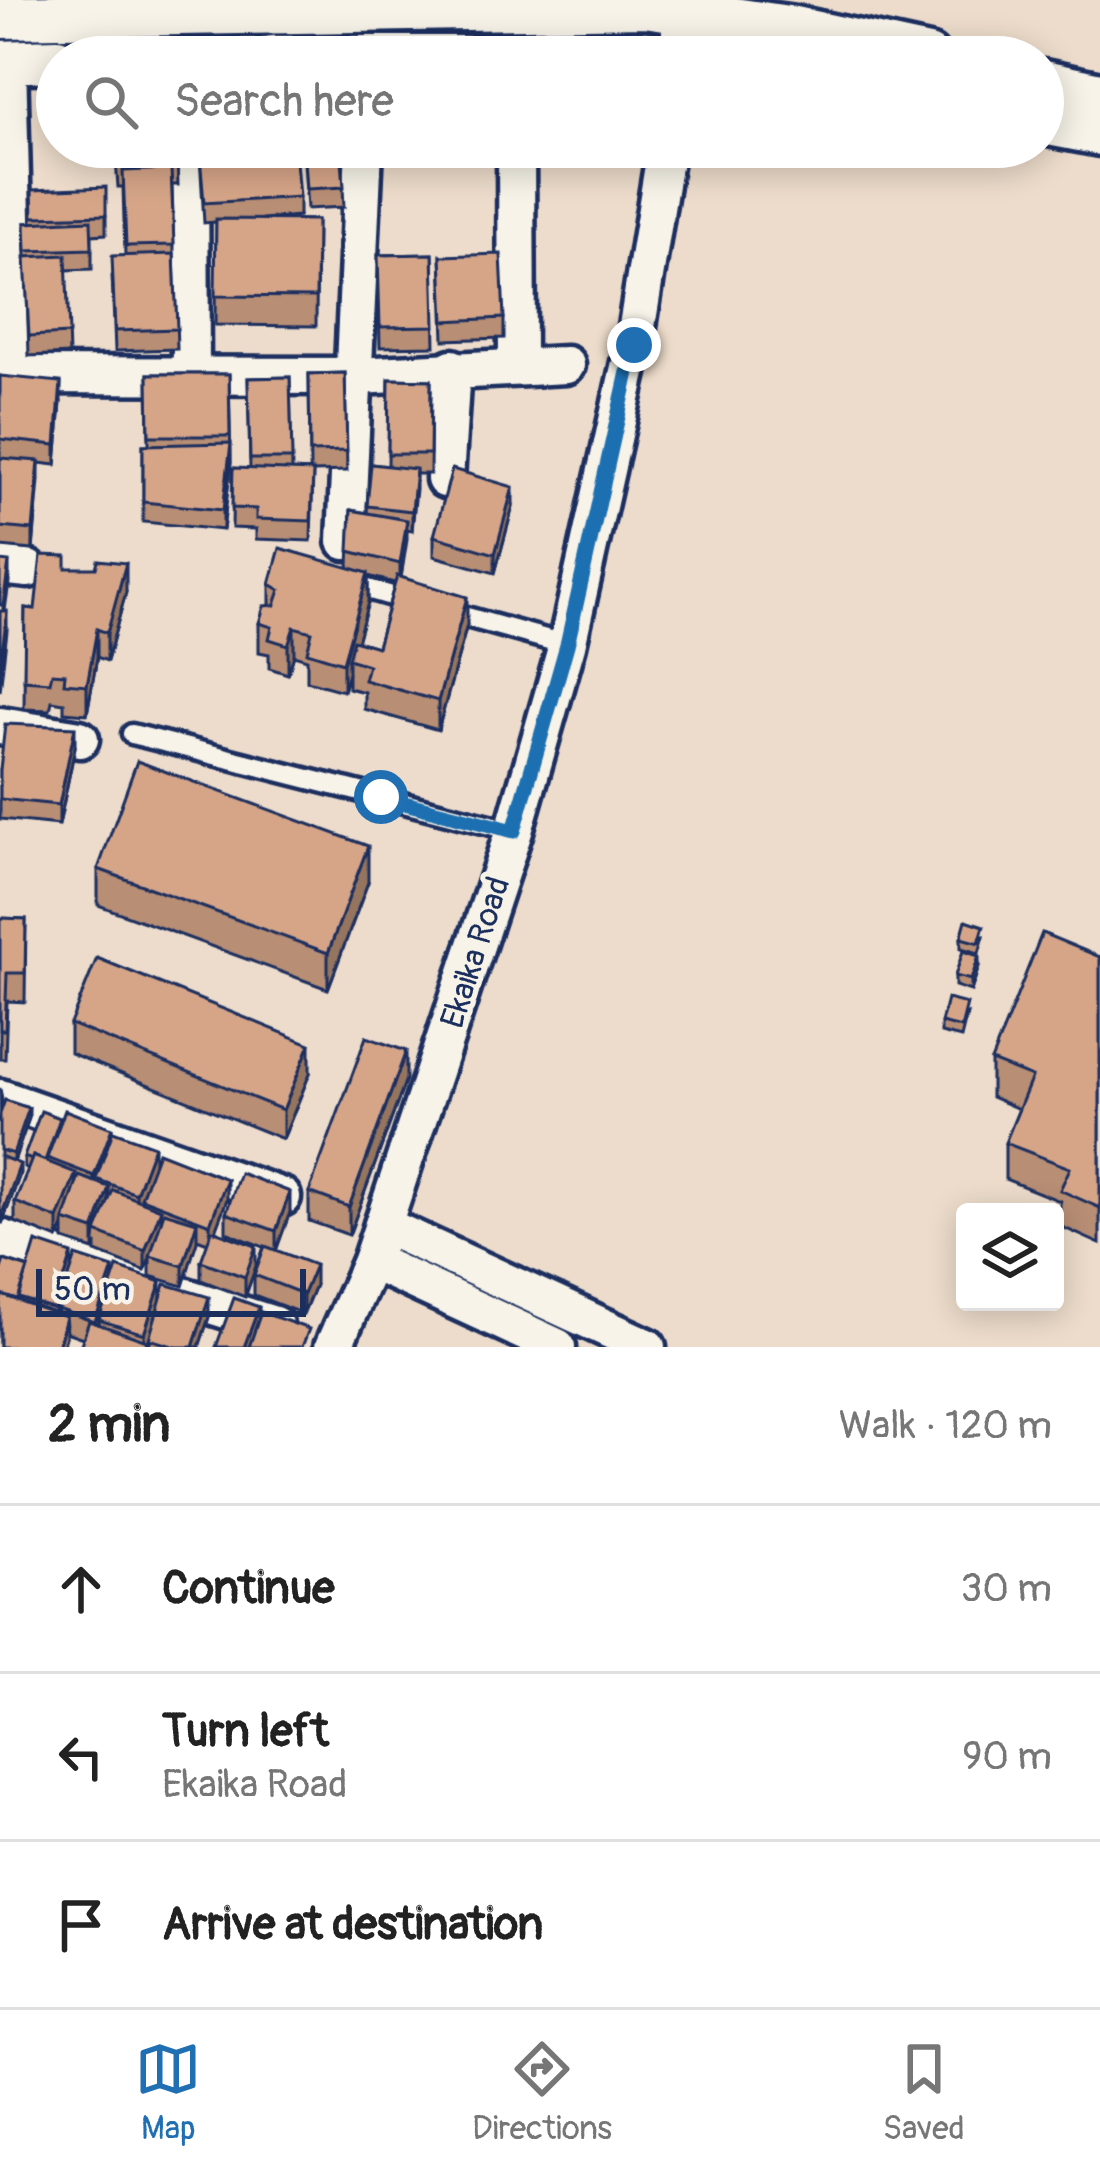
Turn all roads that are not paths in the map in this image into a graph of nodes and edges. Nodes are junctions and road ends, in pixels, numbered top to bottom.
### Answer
1 (628, 3) edge
2 (680, 10) junction
3 (0, 16) edge
4 (680, 36) edge
5 (817, 36) edge
6 (36, 61) edge
7 (4, 62) edge
8 (1064, 86) edge
9 (1100, 94) edge
10 (1064, 127) edge
11 (1100, 134) edge
12 (190, 168) edge
13 (363, 168) edge
14 (516, 168) edge
15 (663, 168) edge
16 (517, 363) junction
17 (566, 365) dead end
18 (452, 368) junction
19 (8, 375) edge
20 (358, 376) junction
21 (191, 378) junction
22 (445, 479) edge
23 (346, 542) edge
24 (318, 575) edge
25 (567, 645) junction
26 (0, 726) edge
27 (132, 734) dead end
28 (80, 739) edge
29 (514, 831) junction
30 (0, 1098) edge
31 (282, 1197) edge
32 (383, 1225) junction
33 (0, 1238) edge
34 (371, 1261) junction
35 (334, 1346) edge
36 (557, 1347) edge
37 (647, 1347) edge

1 - 2 street
1 - 3 street
2 - 4 street
2 - 5 street
6 - 7 street
7 - 19 street
8 - 9 street
10 - 11 street
12 - 21 street
13 - 20 street
14 - 16 street
15 - 25 street, Ekaika Road
16 - 17 street
16 - 18 street
18 - 20 street
18 - 22 street
19 - 21 street
20 - 21 street
20 - 23 street
24 - 25 lane
25 - 29 street, Ekaika Road
26 - 28 street
27 - 29 lane
29 - 32 street, Ekaika Road
30 - 31 street
32 - 34 street, Ekaika Road
32 - 37 street
33 - 35 street
34 - 35 street, Ekaika Road
34 - 36 street

